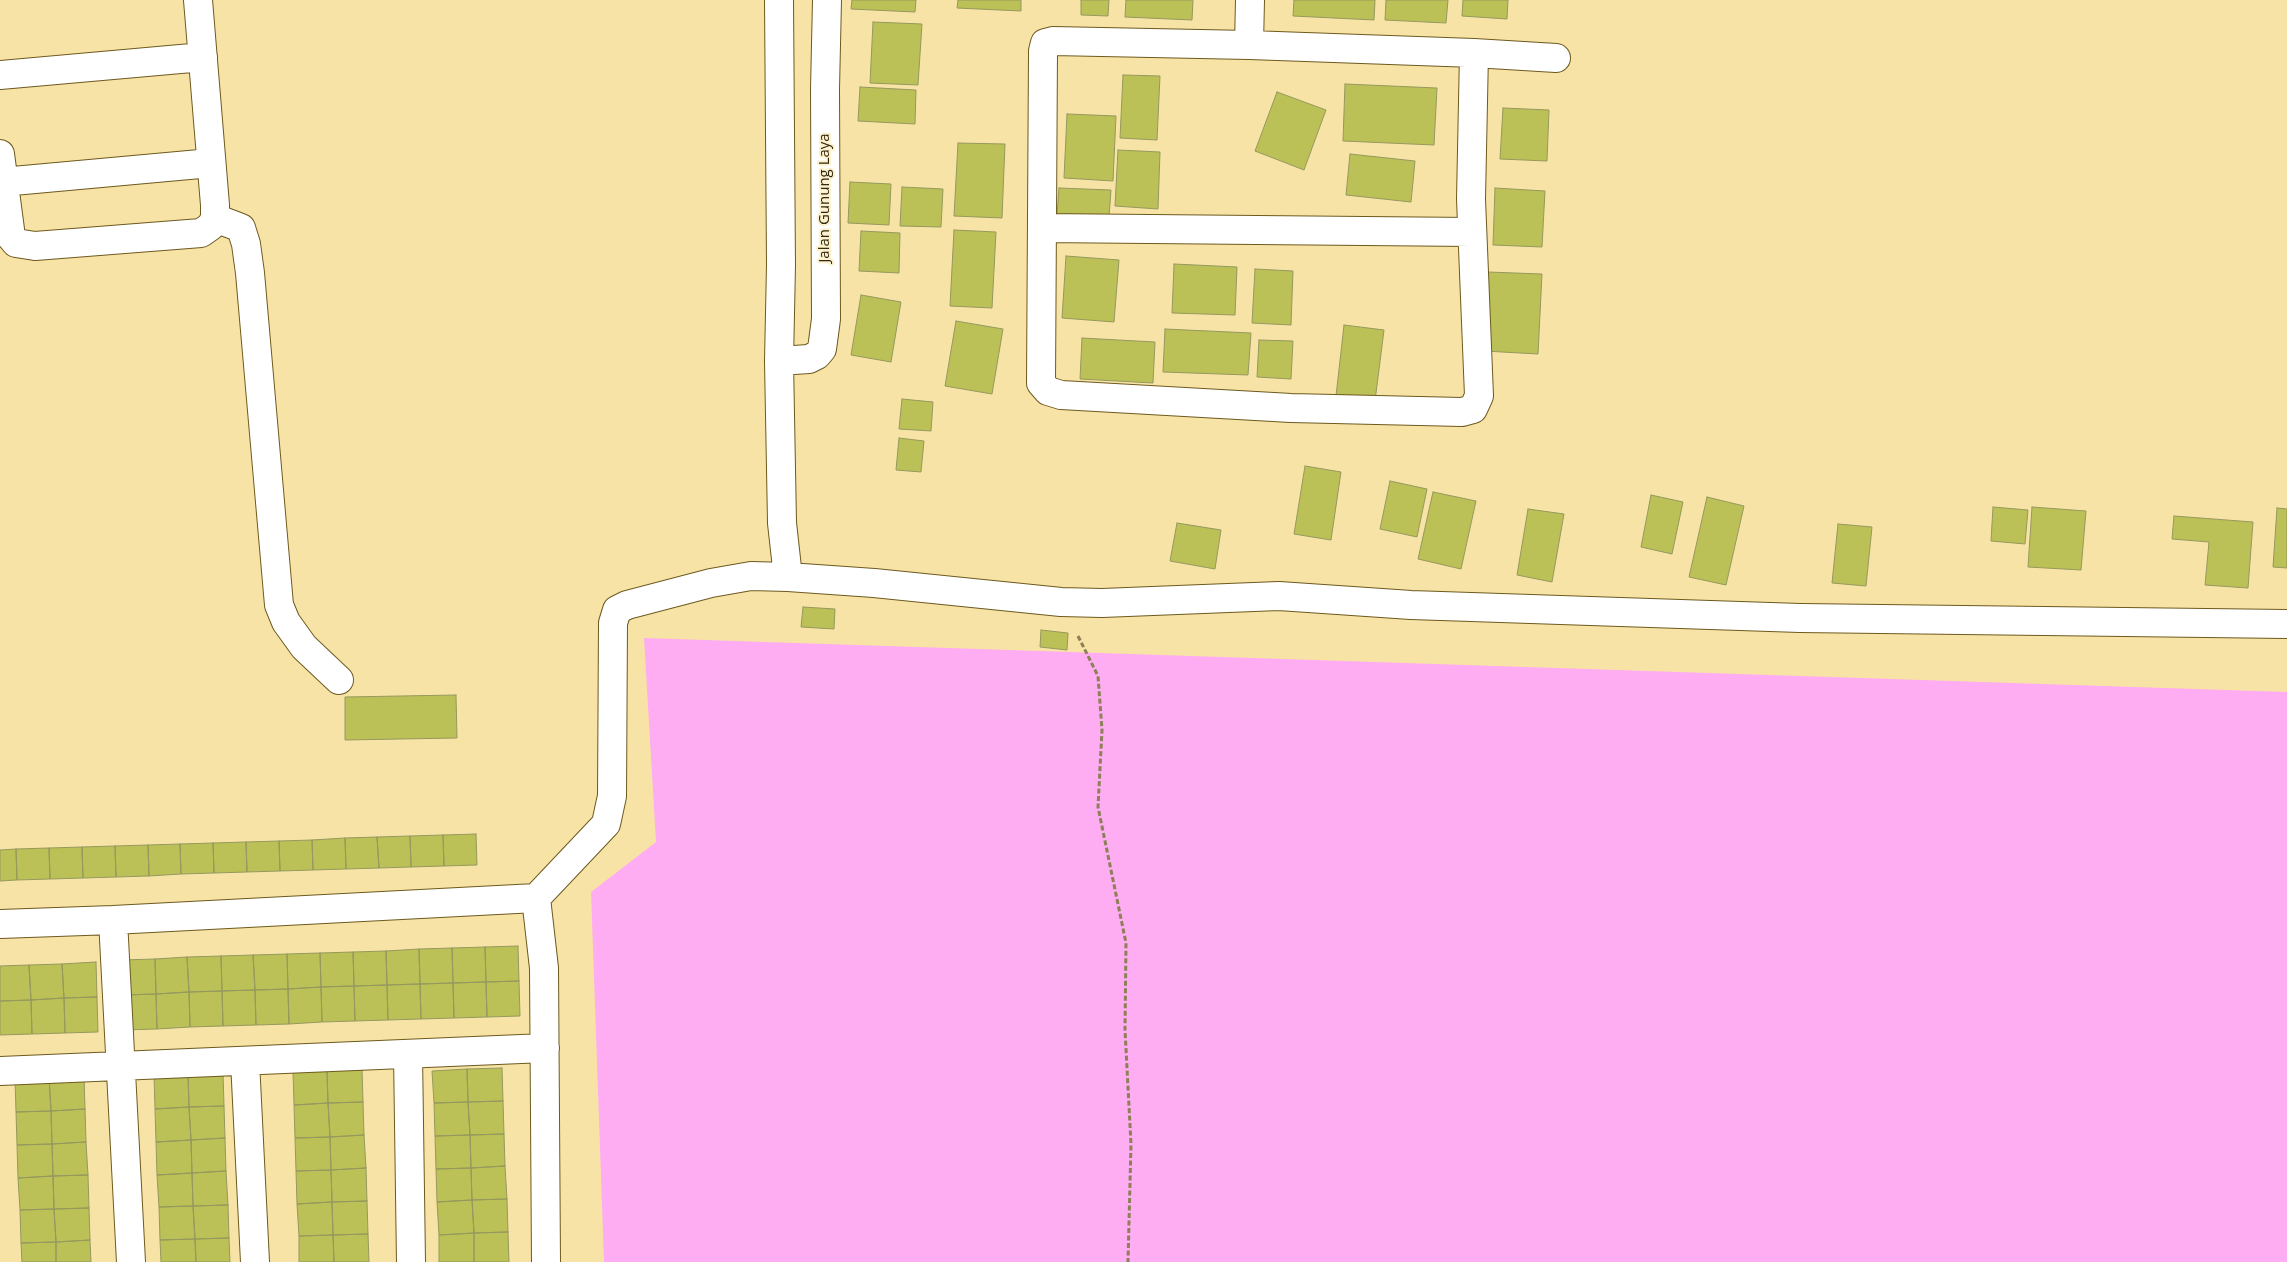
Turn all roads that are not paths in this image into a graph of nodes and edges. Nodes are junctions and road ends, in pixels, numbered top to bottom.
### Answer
1 (198, 0) edge
2 (779, 0) edge
3 (827, 0) edge
4 (1250, 0) edge
5 (1249, 45) junction
6 (1474, 53) junction
7 (203, 58) junction
8 (1556, 58) dead end
9 (0, 75) edge
10 (0, 154) edge
11 (212, 163) junction
12 (2, 182) junction
13 (215, 218) junction
14 (1042, 228) junction
15 (1472, 232) junction
16 (793, 361) junction
17 (788, 577) junction
18 (2287, 624) edge
19 (339, 680) dead end
20 (536, 898) junction
21 (113, 920) junction
22 (0, 924) edge
23 (545, 1048) junction
24 (408, 1054) junction
25 (244, 1061) junction
26 (121, 1066) junction
27 (0, 1071) edge
28 (131, 1262) edge
29 (256, 1262) edge
30 (411, 1262) edge
31 (546, 1262) edge

1 - 7 street
2 - 16 street
3 - 16 street, Jalan Gunung Laya
4 - 5 street
5 - 6 street
5 - 14 street
6 - 8 street
6 - 15 street
7 - 9 street
7 - 11 street
10 - 12 street
11 - 12 street
11 - 13 street
12 - 13 street
13 - 19 street
14 - 15 street
14 - 15 street
16 - 17 street
17 - 18 street
17 - 20 street
20 - 21 street
20 - 23 street
21 - 22 street
21 - 26 street
23 - 24 street
23 - 31 street
24 - 25 street
24 - 30 street
25 - 26 street
25 - 29 street
26 - 27 street
26 - 28 street

